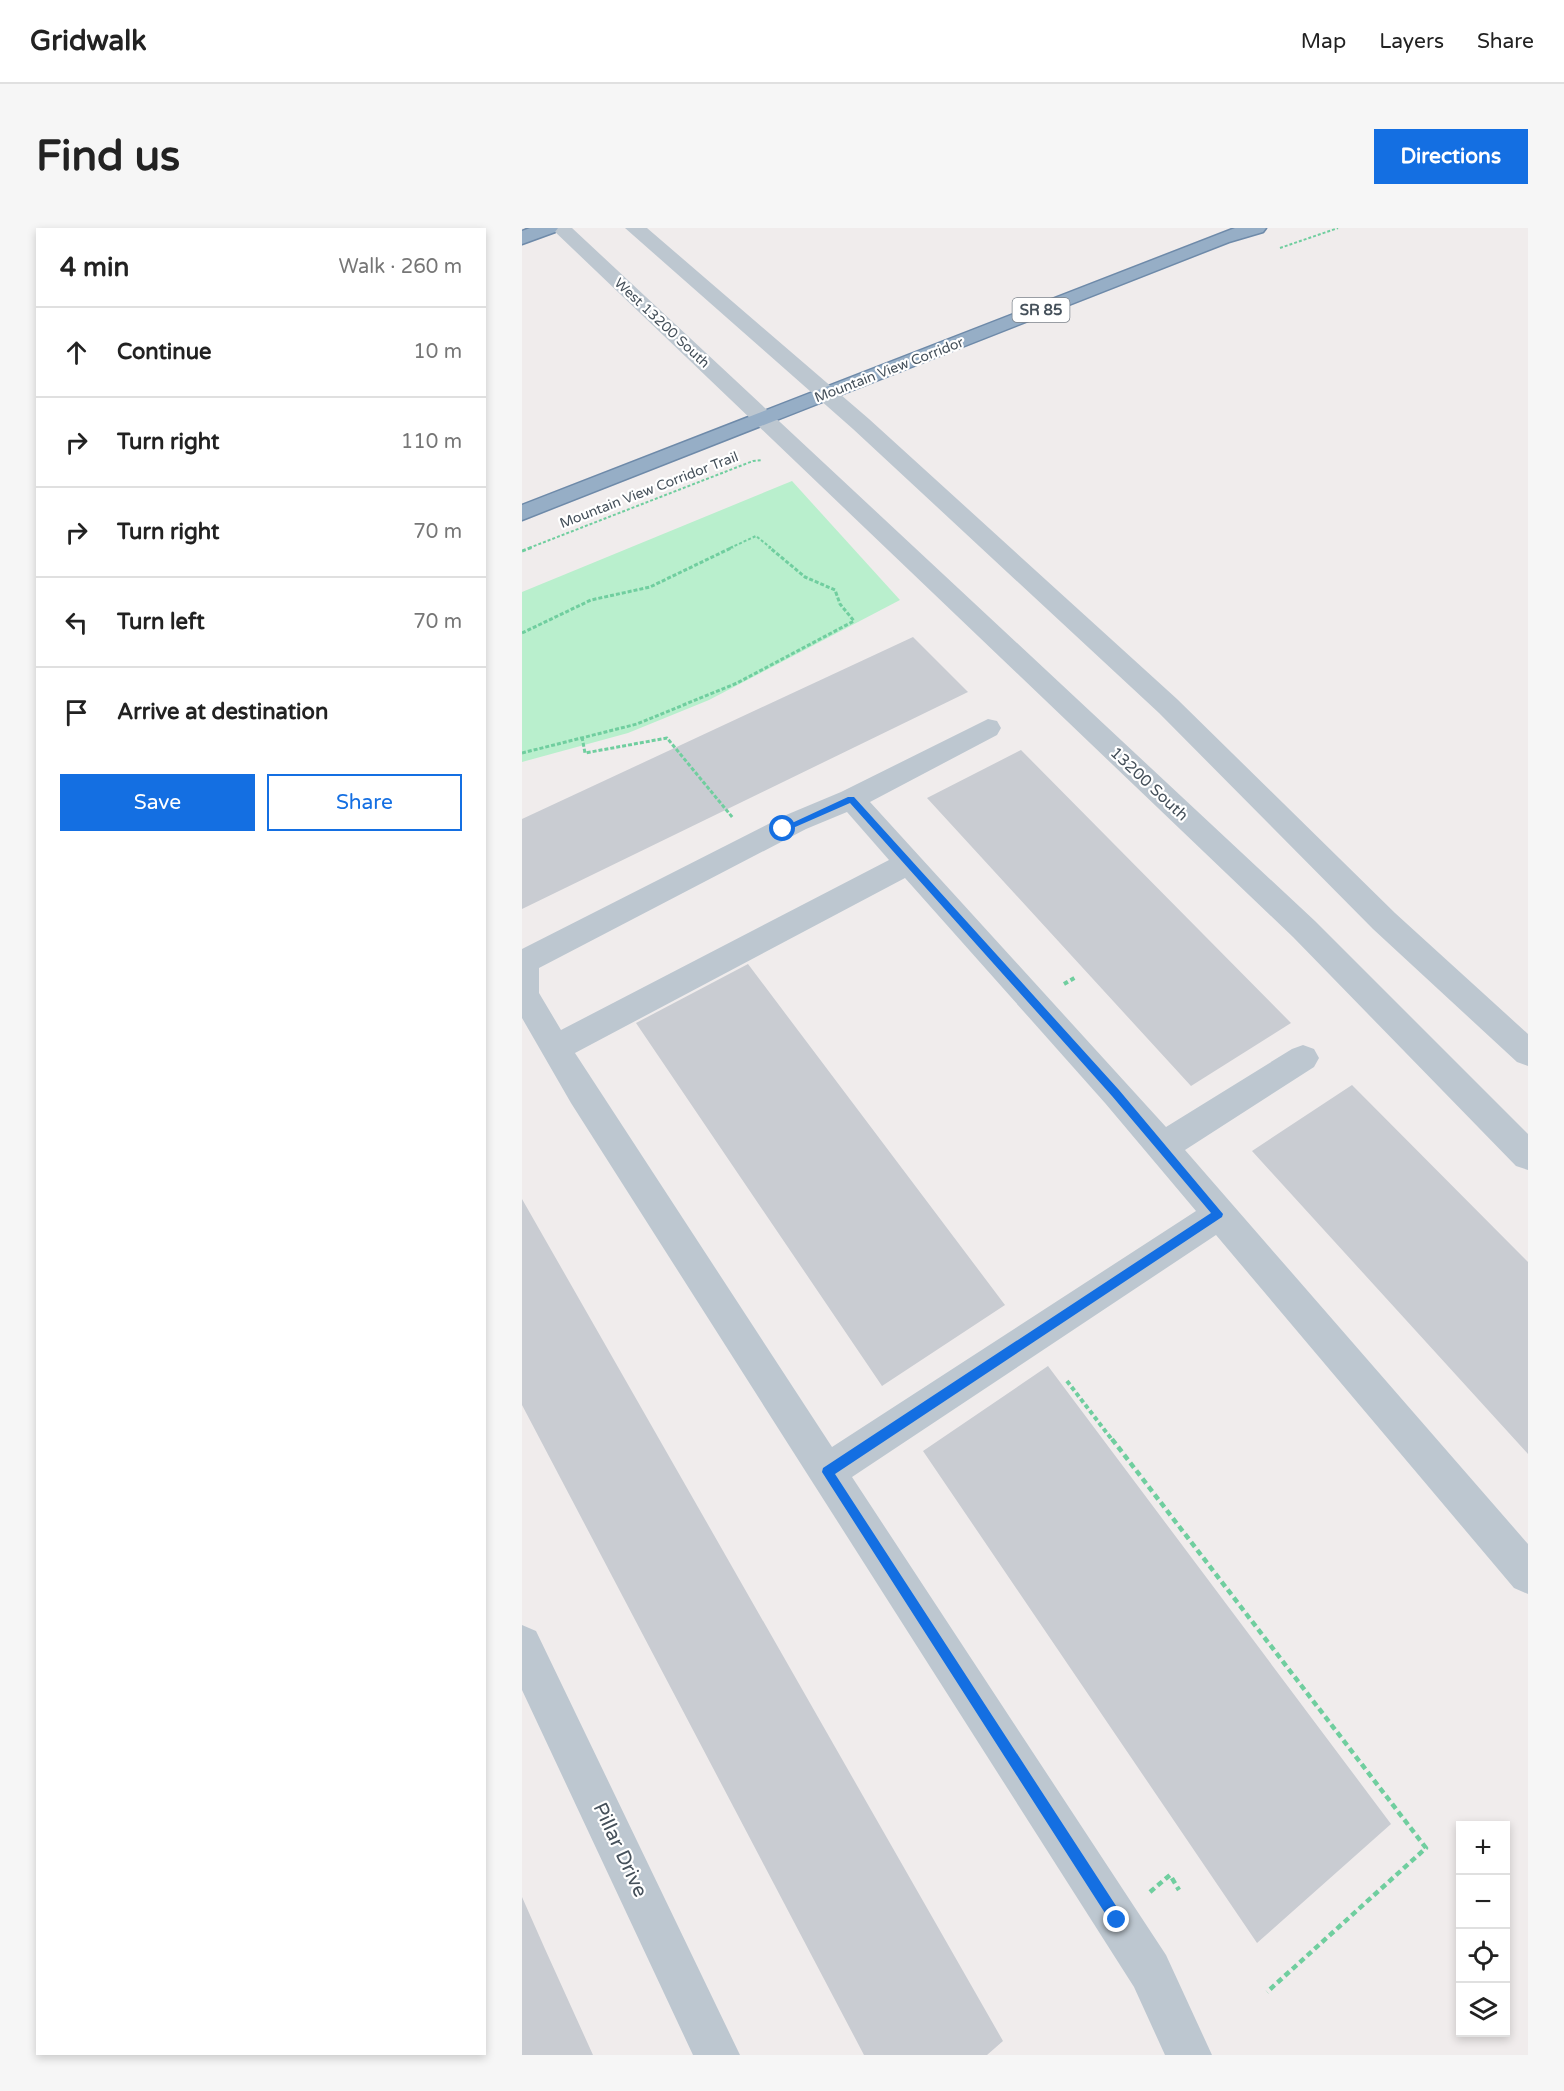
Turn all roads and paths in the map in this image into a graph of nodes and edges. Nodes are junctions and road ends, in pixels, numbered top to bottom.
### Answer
1 (548, 228) edge
2 (561, 228) edge
3 (635, 228) edge
4 (1256, 228) edge
5 (522, 238) edge
6 (826, 395) junction
7 (764, 419) junction
8 (767, 460) dead end
9 (522, 513) edge
10 (522, 550) edge
11 (522, 633) edge
12 (988, 728) dead end
13 (582, 737) junction
14 (522, 753) edge
15 (851, 799) junction
16 (738, 824) dead end
17 (909, 863) junction
18 (555, 1048) junction
19 (1528, 1053) edge
20 (1303, 1058) dead end
21 (1162, 1147) junction
22 (1527, 1154) edge
23 (1218, 1214) junction
24 (1067, 1381) dead end
25 (827, 1472) junction
26 (1528, 1574) edge
27 (522, 1645) edge
28 (1266, 1992) dead end
29 (717, 2055) edge
30 (1189, 2055) edge

1 - 5 highway
2 - 7 street, West 13200 South
3 - 6 street
4 - 6 highway, Mountain View Corridor / SR 85
6 - 7 highway, Mountain View Corridor / SR 85
6 - 19 street
7 - 9 highway, Mountain View Corridor / SR 85
7 - 22 street, 13200 South
8 - 10 path, Mountain View Corridor Trail
11 - 13 path
12 - 15 street
13 - 14 path
13 - 16 path
15 - 17 street
15 - 18 street
17 - 18 street
17 - 21 street
18 - 25 street
20 - 21 street
21 - 23 street
23 - 25 street
23 - 26 street
24 - 28 path
25 - 30 street
27 - 29 street, Pillar Drive

